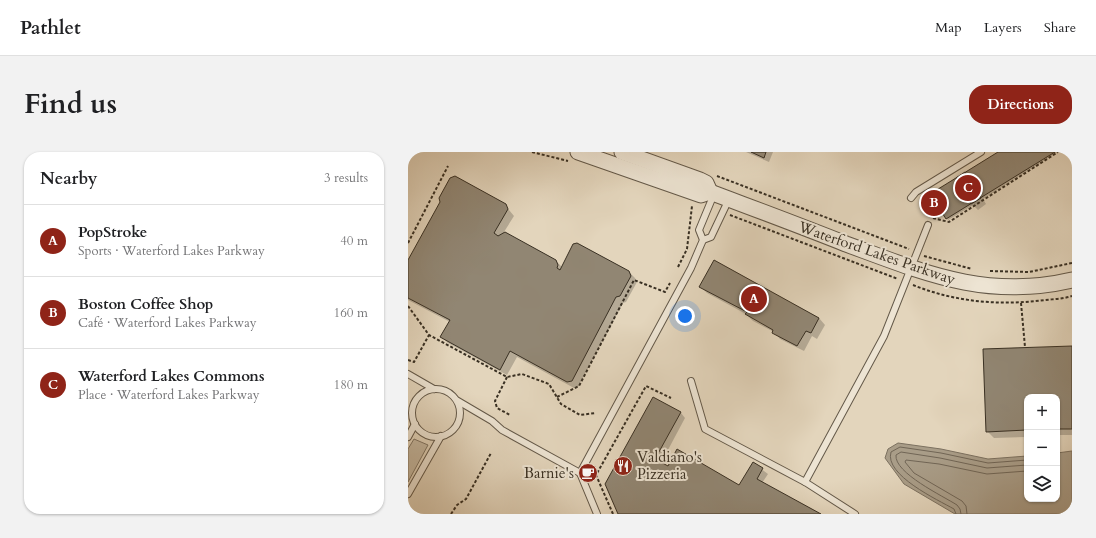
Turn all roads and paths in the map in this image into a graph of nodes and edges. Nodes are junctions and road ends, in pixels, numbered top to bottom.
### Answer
1 (578, 152) edge
2 (622, 152) edge
3 (981, 152) edge
4 (1058, 152) edge
5 (1067, 152) edge
6 (1072, 161) edge
7 (448, 166) dead end
8 (713, 175) dead end
9 (712, 193) junction
10 (911, 198) dead end
11 (729, 199) junction
12 (692, 202) dead end
13 (933, 218) dead end
14 (928, 226) dead end
15 (703, 240) junction
16 (408, 243) edge
17 (917, 254) junction
18 (1072, 263) edge
19 (678, 267) dead end
20 (911, 268) junction
21 (975, 269) dead end
22 (982, 271) dead end
23 (1072, 280) edge
24 (670, 283) dead end
25 (1022, 303) dead end
26 (408, 306) edge
27 (429, 335) junction
28 (1025, 347) dead end
29 (408, 360) edge
30 (408, 374) edge
31 (507, 377) junction
32 (691, 381) dead end
33 (434, 389) junction
34 (557, 397) junction
35 (671, 398) dead end
36 (458, 401) junction
37 (596, 413) dead end
38 (510, 415) dead end
39 (415, 424) junction
40 (441, 436) junction
41 (408, 437) edge
42 (491, 453) dead end
43 (580, 473) junction
44 (805, 482) junction
45 (408, 494) edge
46 (451, 514) edge
47 (597, 514) edge
48 (613, 514) edge
49 (855, 514) edge

1 - 9 street, Waterford Lakes Parkway
2 - 9 street, Waterford Lakes Parkway
3 - 10 lane
4 - 13 path
5 - 6 path
7 - 16 path
8 - 17 path
9 - 11 street, Waterford Lakes Parkway
9 - 15 lane
11 - 15 lane
11 - 20 street, Waterford Lakes Parkway
12 - 19 path
14 - 17 lane
15 - 43 lane
17 - 20 lane
17 - 21 path
18 - 22 path
20 - 23 street, Waterford Lakes Parkway
20 - 44 lane
24 - 34 path
25 - 28 path
26 - 27 path
27 - 29 path
27 - 31 path
30 - 33 lane
31 - 34 path
31 - 38 path
32 - 44 lane
33 - 36 lane
33 - 39 lane
34 - 37 path
35 - 48 path
36 - 40 lane
36 - 43 lane
39 - 40 lane
39 - 41 lane
40 - 45 lane
42 - 46 path
43 - 47 lane
44 - 49 lane

